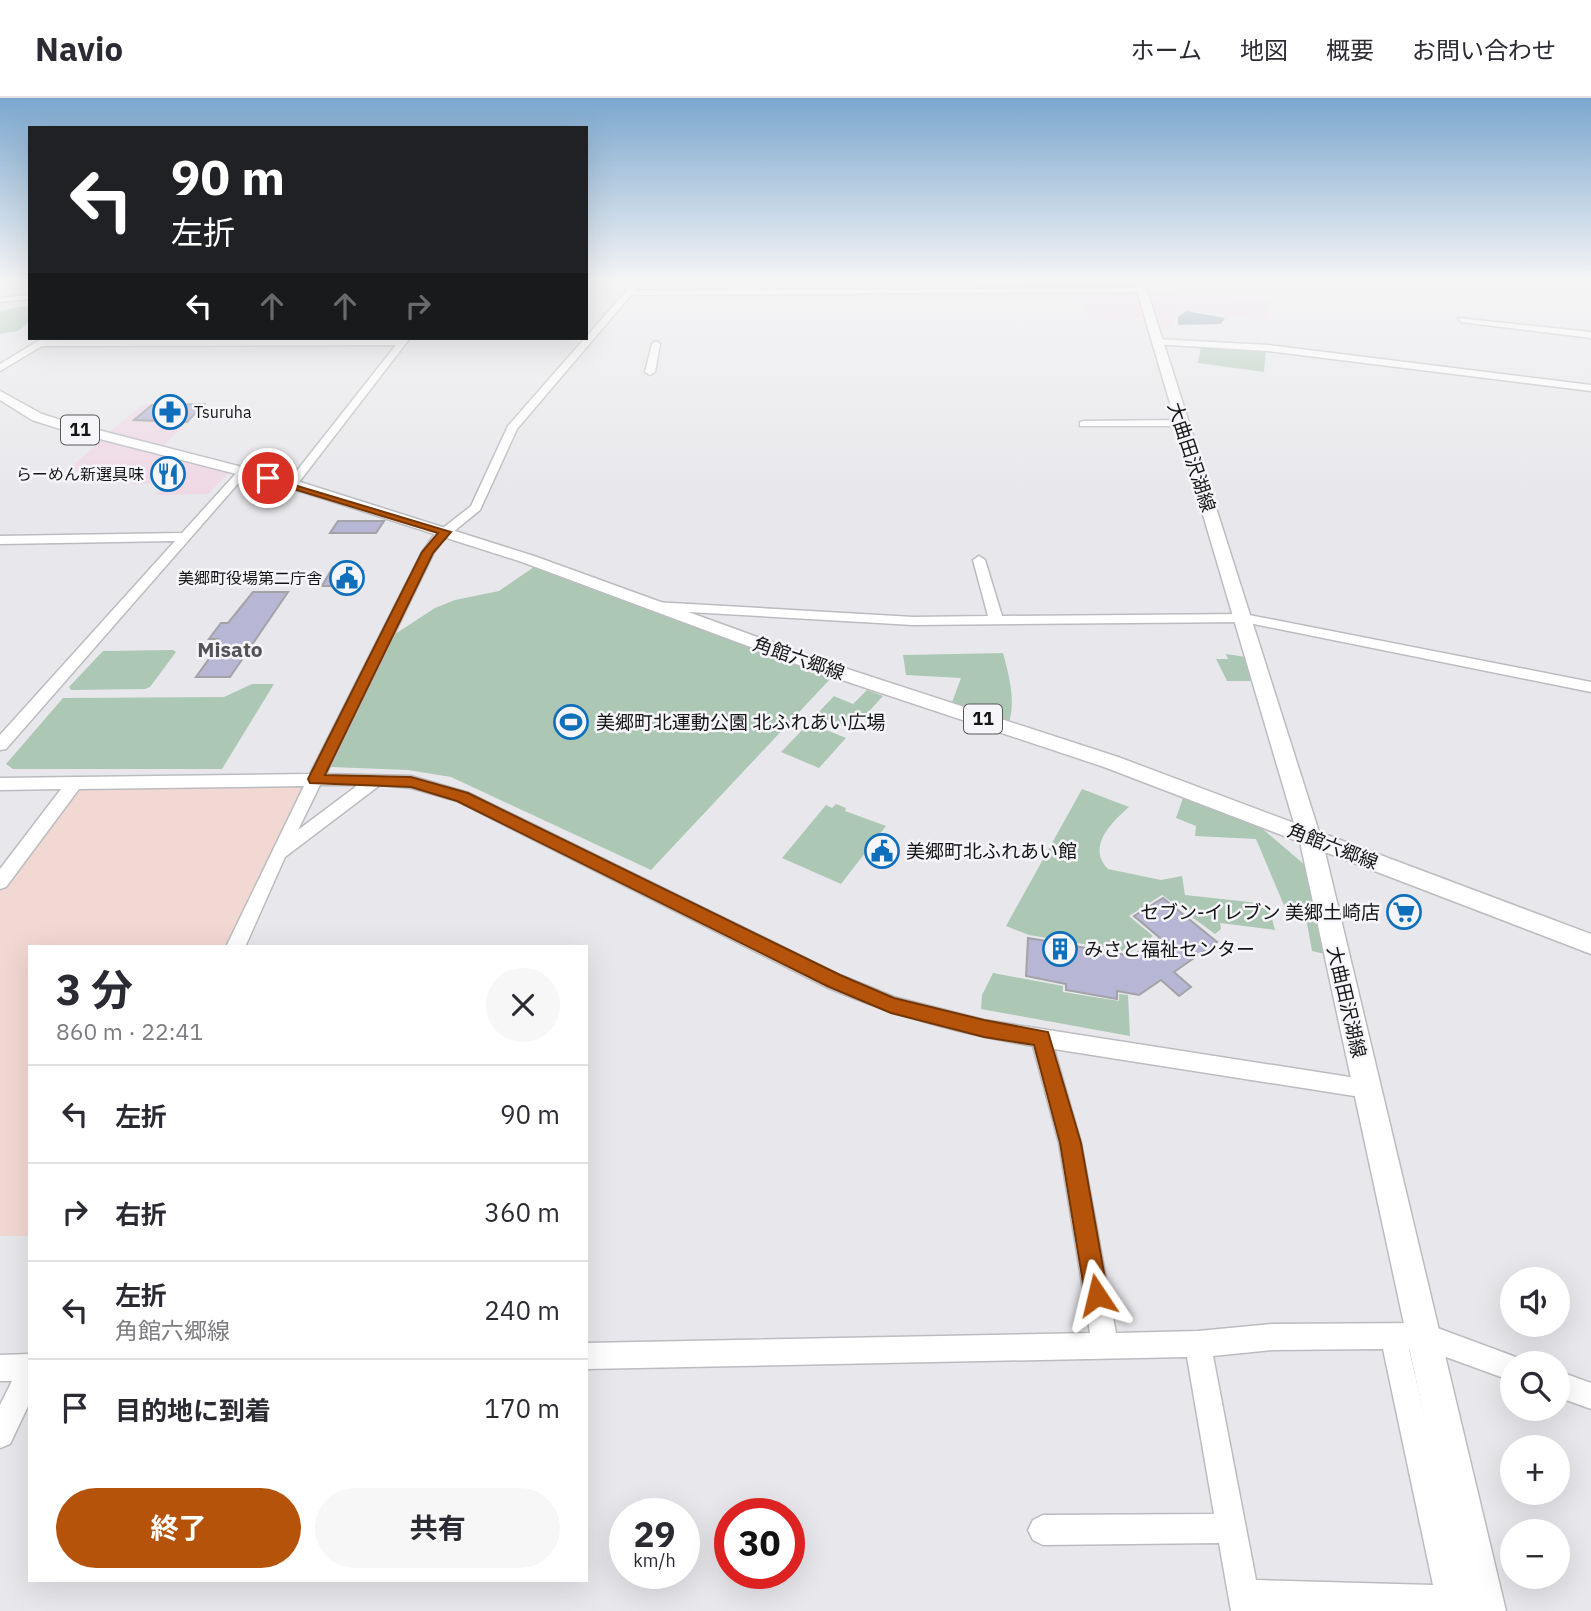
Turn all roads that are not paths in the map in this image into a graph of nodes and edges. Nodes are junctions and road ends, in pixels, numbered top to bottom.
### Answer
1 (26, 352) edge
2 (395, 352) edge
3 (578, 352) edge
4 (654, 352) edge
5 (1159, 352) edge
6 (1297, 352) edge
7 (0, 368) edge
8 (650, 372) dead end
9 (1591, 388) edge
10 (0, 395) edge
11 (1181, 423) junction
12 (1084, 424) dead end
13 (244, 471) junction
14 (292, 484) junction
15 (445, 532) junction
16 (184, 537) junction
17 (0, 540) edge
18 (979, 560) dead end
19 (654, 606) junction
20 (1244, 618) junction
21 (996, 620) junction
22 (1591, 687) edge
23 (0, 745) edge
24 (316, 779) junction
25 (377, 779) junction
26 (74, 783) junction
27 (0, 784) edge
28 (1310, 838) junction
29 (277, 856) junction
30 (0, 883) edge
31 (1591, 944) edge
32 (236, 945) edge
33 (1041, 1038) junction
34 (1367, 1088) junction
35 (1393, 1336) junction
36 (1424, 1336) junction
37 (1198, 1343) junction
38 (1105, 1345) junction
39 (588, 1356) edge
40 (1500, 1364) edge
41 (28, 1367) edge
42 (0, 1368) edge
43 (28, 1377) edge
44 (1570, 1388) edge
45 (1591, 1396) edge
46 (0, 1434) edge
47 (1231, 1528) junction
48 (1043, 1530) dead end
49 (1245, 1603) edge
50 (1453, 1606) edge
51 (1486, 1611) edge

1 - 7 street
2 - 14 street
3 - 15 street
4 - 8 street
5 - 11 main road, 大曲田沢湖線
6 - 9 street
10 - 13 main road, 角館六郷線 / 11
11 - 12 street
11 - 20 main road, 大曲田沢湖線
13 - 14 main road, 角館六郷線 / 11
13 - 16 street
14 - 15 main road, 角館六郷線 / 11
15 - 19 main road, 角館六郷線 / 11
15 - 24 street
16 - 17 street
16 - 23 street
18 - 21 street
19 - 21 street
19 - 28 main road, 角館六郷線 / 11
20 - 21 street
20 - 22 street
20 - 28 main road, 大曲田沢湖線
24 - 25 street
24 - 26 street
24 - 29 street
25 - 29 street
25 - 33 street
26 - 27 street
26 - 30 street
28 - 31 main road, 角館六郷線 / 11
28 - 34 main road, 大曲田沢湖線
29 - 32 street
33 - 34 street
33 - 38 street
34 - 36 main road, 大曲田沢湖線
35 - 36 street
35 - 37 street
35 - 50 street
36 - 40 street
36 - 51 main road, 大曲田沢湖線
37 - 38 street
37 - 47 street
38 - 39 street
41 - 42 street
43 - 46 street
44 - 45 street
47 - 48 street
47 - 49 street
49 - 50 street

